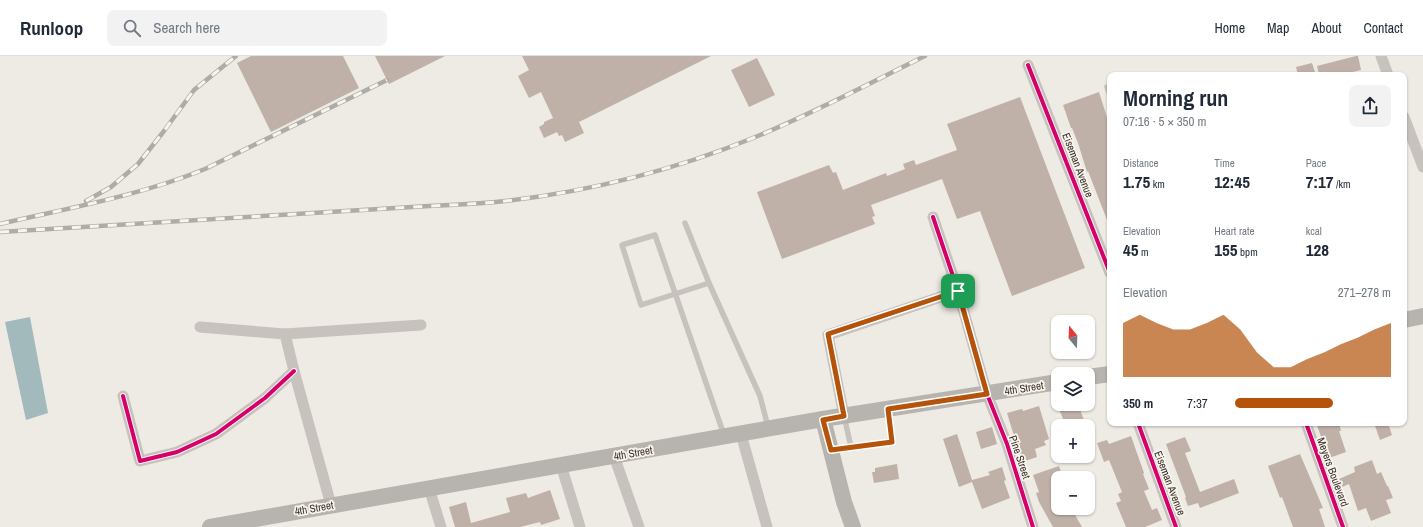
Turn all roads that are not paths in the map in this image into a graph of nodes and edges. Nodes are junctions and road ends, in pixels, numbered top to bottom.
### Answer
1 (1381, 56) edge
2 (1028, 65) dead end
3 (1387, 72) edge
4 (1407, 125) edge
5 (1423, 167) edge
6 (934, 217) dead end
7 (686, 223) dead end
8 (1107, 265) edge
9 (709, 283) junction
10 (958, 291) junction
11 (676, 294) junction
12 (1423, 316) edge
13 (1407, 319) edge
14 (421, 325) dead end
15 (200, 327) dead end
16 (285, 334) junction
17 (294, 371) junction
18 (1107, 374) edge
19 (1095, 376) edge
20 (1051, 383) edge
21 (987, 394) junction
22 (123, 396) dead end
23 (888, 409) junction
24 (844, 416) junction
25 (818, 420) junction
26 (1139, 426) edge
27 (1307, 426) edge
28 (769, 429) junction
29 (741, 434) junction
30 (725, 437) junction
31 (850, 448) junction
32 (831, 450) junction
33 (614, 456) junction
34 (561, 465) junction
35 (429, 488) junction
36 (331, 505) junction
37 (210, 527) edge
38 (441, 527) edge
39 (580, 527) edge
40 (639, 527) edge
41 (767, 527) edge
42 (842, 527) edge
43 (852, 527) edge
44 (1033, 527) edge
45 (1176, 527) edge
46 (1343, 527) edge

1 - 3 street
2 - 8 street, Eiseman Avenue
4 - 5 street
6 - 10 street, Pine Street
7 - 9 lane
9 - 11 lane
9 - 28 lane
10 - 21 street, Pine Street
10 - 24 street
11 - 11 lane
11 - 30 lane
12 - 13 main road
14 - 16 street
15 - 16 street
16 - 17 street
17 - 22 street
17 - 36 street
18 - 19 main road
20 - 21 main road, 4th Street
21 - 23 main road, 4th Street
21 - 44 street, Pine Street
23 - 24 main road, 4th Street
23 - 31 lane
24 - 25 main road, 4th Street
24 - 31 lane
25 - 28 main road, 4th Street
25 - 32 main road
25 - 42 main road
26 - 45 street, Eiseman Avenue
27 - 46 street, Meyers Boulevard
28 - 29 main road, 4th Street
29 - 30 main road, 4th Street
29 - 41 street
30 - 33 main road, 4th Street
31 - 32 lane
32 - 43 main road
33 - 34 main road, 4th Street
33 - 40 street
34 - 35 main road, 4th Street
34 - 39 street
35 - 36 main road, 4th Street
35 - 38 street
36 - 37 main road, 4th Street

